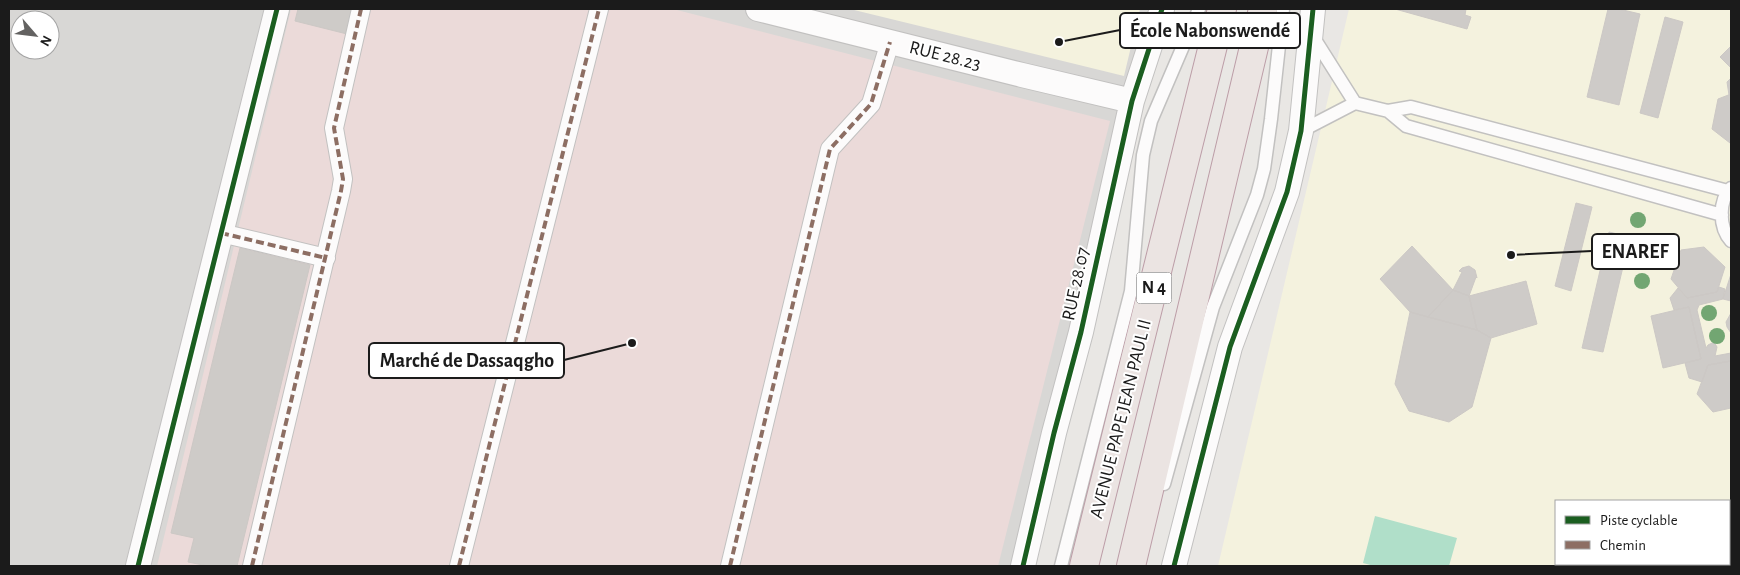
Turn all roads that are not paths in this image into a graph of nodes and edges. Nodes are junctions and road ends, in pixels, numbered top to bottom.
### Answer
1 (277, 9) edge
2 (361, 9) edge
3 (599, 9) edge
4 (758, 9) edge
5 (1162, 9) edge
6 (1199, 9) edge
7 (1222, 9) edge
8 (1263, 9) edge
9 (1283, 9) edge
10 (1311, 20) edge
11 (890, 42) junction
12 (1132, 100) junction
13 (1355, 103) junction
14 (1388, 111) junction
15 (1301, 132) junction
16 (1730, 189) edge
17 (1722, 215) junction
18 (221, 233) junction
19 (1731, 241) edge
20 (326, 258) junction
21 (1162, 493) dead end
22 (138, 566) edge
23 (252, 566) edge
24 (459, 566) edge
25 (730, 566) edge
26 (1023, 566) edge
27 (1061, 566) edge
28 (1084, 566) edge
29 (1131, 566) edge
30 (1174, 566) edge

1 - 18 street
2 - 20 street
3 - 24 street
4 - 11 street, RUE 28.23
5 - 12 street, RUE 28.07
6 - 27 lane
7 - 28 highway, AVENUE PAPE JEAN PAUL II / N 4
8 - 29 highway, N 4
9 - 21 lane
10 - 13 lane
10 - 15 street
11 - 12 street, RUE 28.23
11 - 25 street
12 - 26 street, RUE 28.07
13 - 14 lane
13 - 15 lane
14 - 16 lane
14 - 17 lane
15 - 30 street
16 - 17 lane
17 - 19 lane
18 - 20 street
18 - 22 street
20 - 23 street

